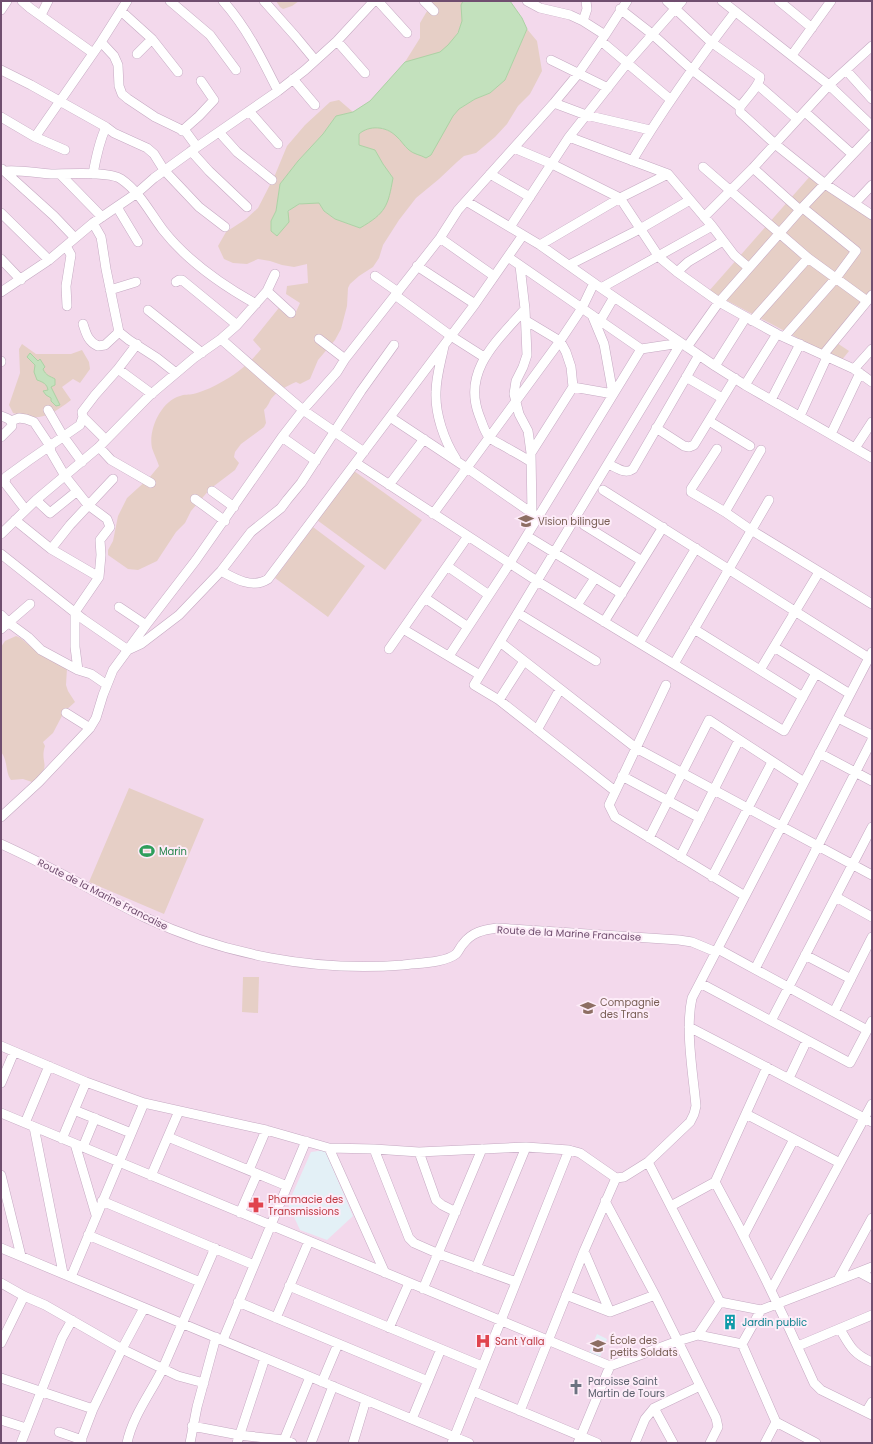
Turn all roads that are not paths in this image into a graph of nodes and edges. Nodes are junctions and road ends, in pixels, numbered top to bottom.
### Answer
1 (7, 1) edge
2 (22, 1) edge
3 (48, 1) edge
4 (115, 1) edge
5 (170, 1) edge
6 (223, 1) edge
7 (264, 1) edge
8 (374, 1) edge
9 (378, 1) edge
10 (426, 1) edge
11 (527, 1) edge
12 (586, 1) edge
13 (627, 1) edge
14 (667, 1) edge
15 (682, 1) edge
16 (722, 1) edge
17 (779, 1) edge
18 (829, 2) edge
19 (124, 6) edge
20 (675, 8) junction
21 (620, 9) junction
22 (1, 10) edge
23 (434, 11) dead end
24 (735, 12) junction
25 (41, 15) junction
26 (582, 21) junction
27 (812, 28) junction
28 (407, 33) dead end
29 (652, 34) junction
30 (603, 38) junction
31 (152, 39) junction
32 (337, 41) junction
33 (101, 42) junction
34 (712, 42) junction
35 (871, 49) edge
36 (93, 53) junction
37 (137, 54) dead end
38 (792, 55) junction
39 (315, 60) junction
40 (551, 60) dead end
41 (628, 62) junction
42 (691, 69) junction
43 (1, 70) edge
44 (236, 70) dead end
45 (846, 70) junction
46 (178, 72) dead end
47 (365, 73) dead end
48 (578, 74) junction
49 (293, 79) junction
50 (201, 82) dead end
51 (758, 84) junction
52 (830, 85) junction
53 (608, 88) junction
54 (278, 91) junction
55 (872, 99) edge
56 (671, 100) junction
57 (59, 101) junction
58 (554, 103) junction
59 (315, 105) dead end
60 (740, 107) junction
61 (249, 111) junction
62 (805, 112) junction
63 (586, 115) junction
64 (1, 116) edge
65 (797, 119) junction
66 (872, 126) edge
67 (106, 127) junction
68 (182, 130) junction
69 (650, 130) junction
70 (219, 132) junction
71 (872, 134) edge
72 (36, 137) junction
73 (569, 137) junction
74 (278, 144) dead end
75 (775, 144) junction
76 (514, 148) junction
77 (194, 149) junction
78 (65, 150) dead end
79 (852, 154) junction
80 (632, 161) junction
81 (552, 164) junction
82 (703, 167) dead end
83 (753, 168) junction
84 (3, 170) edge
85 (164, 170) junction
86 (60, 174) junction
87 (93, 174) junction
88 (490, 174) junction
89 (668, 174) junction
90 (272, 180) dead end
91 (825, 184) junction
92 (872, 185) edge
93 (730, 191) junction
94 (137, 193) junction
95 (530, 197) junction
96 (620, 198) junction
97 (690, 200) junction
98 (466, 201) junction
99 (856, 203) junction
100 (117, 207) junction
101 (247, 207) dead end
102 (801, 209) junction
103 (1, 213) edge
104 (872, 215) edge
105 (102, 217) junction
106 (704, 217) junction
107 (93, 223) junction
108 (712, 226) junction
109 (224, 227) dead end
110 (510, 227) junction
111 (640, 229) junction
112 (779, 234) junction
113 (523, 235) junction
114 (75, 238) junction
115 (440, 238) junction
116 (723, 241) junction
117 (138, 242) dead end
118 (540, 245) junction
119 (66, 246) junction
120 (658, 257) junction
121 (508, 258) junction
122 (808, 258) junction
123 (1, 259) edge
124 (49, 260) junction
125 (569, 265) junction
126 (417, 266) junction
127 (520, 266) junction
128 (749, 268) junction
129 (677, 272) junction
130 (275, 274) dead end
131 (375, 276) dead end
132 (494, 276) junction
133 (836, 278) junction
134 (21, 280) junction
135 (136, 282) dead end
136 (176, 282) dead end
137 (597, 286) junction
138 (110, 290) junction
139 (266, 291) junction
140 (1, 292) edge
141 (396, 294) junction
142 (614, 297) junction
143 (870, 298) edge
144 (719, 302) junction
145 (256, 304) junction
146 (475, 304) junction
147 (67, 306) dead end
148 (582, 308) junction
149 (525, 309) junction
150 (148, 310) dead end
151 (291, 313) dead end
152 (592, 315) junction
153 (749, 319) junction
154 (525, 320) junction
155 (600, 321) junction
156 (83, 324) dead end
157 (237, 325) junction
158 (119, 332) junction
159 (780, 335) junction
160 (221, 339) junction
161 (319, 339) dead end
162 (448, 339) junction
163 (560, 341) junction
164 (137, 344) junction
165 (800, 344) junction
166 (394, 345) dead end
167 (684, 345) junction
168 (641, 349) junction
169 (872, 349) edge
170 (202, 353) junction
171 (699, 355) junction
172 (825, 356) junction
173 (484, 357) junction
174 (345, 359) junction
175 (715, 366) junction
176 (118, 369) junction
177 (857, 371) junction
178 (176, 373) junction
179 (686, 377) junction
180 (734, 378) junction
181 (872, 382) edge
182 (745, 385) junction
183 (573, 387) junction
184 (152, 394) junction
185 (613, 394) junction
186 (722, 398) junction
187 (771, 400) junction
188 (516, 401) junction
189 (48, 410) dead end
190 (303, 410) junction
191 (1, 416) edge
192 (83, 416) junction
193 (800, 416) junction
194 (390, 417) junction
195 (12, 421) junction
196 (709, 421) junction
197 (872, 422) edge
198 (656, 428) junction
199 (335, 432) junction
200 (831, 434) junction
201 (64, 436) junction
202 (1, 437) edge
203 (282, 437) junction
204 (489, 438) junction
205 (424, 439) junction
206 (106, 440) junction
207 (50, 446) junction
208 (750, 446) dead end
209 (99, 447) junction
210 (855, 448) junction
211 (716, 449) dead end
212 (761, 450) dead end
213 (364, 452) junction
214 (531, 458) junction
215 (872, 458) edge
216 (316, 461) junction
217 (82, 462) junction
218 (458, 462) junction
219 (356, 463) junction
220 (608, 464) junction
221 (467, 468) junction
222 (64, 476) junction
223 (113, 478) dead end
224 (151, 483) dead end
225 (389, 485) junction
226 (603, 490) dead end
227 (212, 491) dead end
228 (76, 492) junction
229 (195, 499) dead end
230 (36, 500) junction
231 (769, 500) dead end
232 (88, 505) junction
233 (234, 507) junction
234 (25, 509) junction
235 (725, 512) junction
236 (433, 514) junction
237 (535, 515) junction
238 (15, 520) junction
239 (225, 521) junction
240 (584, 525) dead end
241 (663, 528) junction
242 (752, 530) junction
243 (1, 534) edge
244 (468, 536) junction
245 (527, 536) junction
246 (696, 548) junction
247 (51, 549) junction
248 (554, 553) junction
249 (1, 554) edge
250 (642, 561) junction
251 (510, 563) junction
252 (447, 566) junction
253 (729, 569) junction
254 (221, 571) junction
255 (819, 572) junction
256 (99, 577) junction
257 (595, 578) junction
258 (537, 581) junction
259 (622, 594) junction
260 (489, 595) junction
261 (425, 598) junction
262 (30, 604) dead end
263 (872, 604) edge
264 (577, 605) junction
265 (119, 607) dead end
266 (795, 611) junction
267 (75, 612) junction
268 (518, 613) junction
269 (1, 615) edge
270 (604, 622) junction
271 (146, 624) junction
272 (5, 626) edge
273 (468, 627) junction
274 (403, 629) junction
275 (694, 629) junction
276 (500, 642) junction
277 (639, 643) junction
278 (774, 647) junction
279 (389, 649) dead end
280 (128, 650) junction
281 (870, 655) edge
282 (449, 656) junction
283 (524, 661) junction
284 (596, 661) dead end
285 (674, 664) junction
286 (78, 670) junction
287 (760, 670) junction
288 (816, 673) junction
289 (480, 675) junction
290 (107, 685) junction
291 (666, 685) dead end
292 (560, 689) junction
293 (850, 694) junction
294 (803, 697) junction
295 (499, 700) junction
296 (66, 714) dead end
297 (838, 718) junction
298 (90, 728) junction
299 (537, 730) junction
300 (872, 735) edge
301 (739, 740) junction
302 (872, 740) edge
303 (636, 748) junction
304 (819, 753) junction
305 (772, 762) junction
306 (856, 772) junction
307 (682, 773) junction
308 (622, 776) junction
309 (872, 781) edge
310 (804, 782) junction
311 (714, 790) junction
312 (615, 791) junction
313 (668, 801) junction
314 (748, 808) junction
315 (1, 817) edge
316 (700, 818) junction
317 (781, 826) junction
318 (872, 829) edge
319 (648, 838) junction
320 (1, 844) edge
321 (818, 846) junction
322 (680, 857) junction
323 (852, 865) junction
324 (872, 875) edge
325 (712, 877) junction
326 (745, 896) junction
327 (836, 897) junction
328 (872, 917) edge
329 (872, 937) edge
330 (717, 951) junction
331 (805, 955) junction
332 (755, 969) junction
333 (851, 979) junction
334 (700, 982) junction
335 (789, 987) junction
336 (834, 1012) junction
337 (771, 1021) junction
338 (872, 1021) edge
339 (689, 1027) junction
340 (867, 1030) junction
341 (807, 1040) junction
342 (1, 1046) edge
343 (14, 1052) junction
344 (49, 1066) junction
345 (767, 1067) junction
346 (789, 1078) junction
347 (86, 1082) junction
348 (1, 1083) edge
349 (144, 1103) junction
350 (872, 1104) edge
351 (74, 1110) junction
352 (179, 1111) junction
353 (1, 1113) edge
354 (746, 1114) junction
355 (95, 1118) junction
356 (868, 1120) edge
357 (29, 1125) junction
358 (266, 1130) junction
359 (131, 1133) junction
360 (168, 1137) junction
361 (62, 1139) junction
362 (794, 1139) junction
363 (306, 1141) junction
364 (79, 1146) junction
365 (526, 1147) junction
366 (329, 1148) junction
367 (374, 1149) junction
368 (482, 1149) junction
369 (569, 1150) junction
370 (419, 1152) junction
371 (119, 1162) junction
372 (648, 1162) junction
373 (840, 1163) junction
374 (253, 1172) junction
375 (1, 1175) edge
376 (151, 1176) junction
377 (616, 1178) junction
378 (715, 1182) junction
379 (287, 1186) junction
380 (605, 1201) junction
381 (5, 1202) edge
382 (102, 1202) junction
383 (671, 1206) junction
384 (456, 1212) junction
385 (240, 1213) junction
386 (96, 1215) junction
387 (872, 1218) edge
388 (271, 1226) junction
389 (88, 1235) junction
390 (744, 1235) junction
391 (308, 1241) junction
392 (1, 1248) edge
393 (215, 1248) junction
394 (584, 1251) junction
395 (439, 1254) junction
396 (21, 1256) junction
397 (254, 1265) junction
398 (872, 1267) edge
399 (476, 1268) junction
400 (859, 1272) junction
401 (385, 1273) junction
402 (67, 1275) junction
403 (872, 1279) edge
404 (838, 1280) junction
405 (200, 1282) junction
406 (516, 1282) junction
407 (1, 1283) edge
408 (409, 1283) junction
409 (289, 1286) junction
410 (423, 1289) junction
411 (771, 1290) junction
412 (566, 1295) junction
413 (655, 1295) junction
414 (24, 1296) junction
415 (238, 1302) junction
416 (720, 1302) junction
417 (777, 1303) junction
418 (144, 1308) junction
419 (762, 1310) junction
420 (610, 1312) junction
421 (872, 1315) edge
422 (276, 1318) junction
423 (72, 1320) junction
424 (501, 1321) junction
425 (183, 1324) junction
426 (389, 1328) junction
427 (840, 1329) junction
428 (698, 1335) junction
429 (219, 1339) junction
430 (2, 1340) edge
431 (548, 1340) junction
432 (678, 1341) junction
433 (338, 1344) junction
434 (742, 1344) junction
435 (798, 1346) junction
436 (122, 1349) junction
437 (441, 1349) junction
438 (265, 1358) junction
439 (872, 1362) edge
440 (482, 1366) junction
441 (610, 1366) junction
442 (163, 1368) junction
443 (310, 1377) junction
444 (1, 1378) edge
445 (428, 1381) junction
446 (322, 1382) junction
447 (204, 1383) junction
448 (334, 1386) junction
449 (700, 1386) junction
450 (473, 1391) junction
451 (40, 1392) junction
452 (366, 1400) junction
453 (872, 1402) edge
454 (654, 1408) junction
455 (93, 1409) junction
456 (520, 1411) junction
457 (869, 1414) edge
458 (412, 1419) junction
459 (1, 1420) edge
460 (776, 1422) junction
461 (192, 1426) junction
462 (26, 1428) junction
463 (59, 1432) dead end
464 (238, 1439) edge
465 (453, 1440) edge
466 (579, 1440) edge
467 (81, 1441) edge
468 (131, 1442) edge
469 (288, 1442) edge
470 (21, 1443) edge
471 (190, 1443) edge
472 (311, 1443) edge
473 (353, 1443) edge
474 (469, 1443) edge
475 (597, 1443) edge
476 (635, 1443) edge
477 (673, 1443) edge
478 (710, 1443) edge
479 (765, 1443) edge
480 (816, 1443) edge

1 - 22 street
2 - 25 street
3 - 25 street
4 - 19 street
5 - 44 street
6 - 54 street
7 - 39 street
8 - 32 street
9 - 28 street
10 - 23 street
11 - 26 street
12 - 26 street
13 - 21 street
14 - 20 street
15 - 20 street
16 - 24 street
17 - 27 street
18 - 27 street
19 - 31 street
19 - 33 street
20 - 29 street
20 - 34 street
21 - 29 street
21 - 30 street
24 - 34 street
24 - 38 street
25 - 36 street
26 - 30 street
27 - 38 street
29 - 41 street
29 - 42 street
30 - 41 street
30 - 48 street
31 - 37 street
31 - 46 street
32 - 39 street
32 - 47 street
33 - 36 street
33 - 68 street
34 - 42 street
34 - 51 street
35 - 45 street
36 - 57 street
38 - 52 street
39 - 49 street
40 - 48 street
41 - 53 street
41 - 56 street
42 - 56 street
42 - 60 street
43 - 57 street
45 - 52 street
45 - 55 street
48 - 53 street
48 - 58 street
49 - 54 street
49 - 59 street
50 - 68 street
51 - 60 street
51 - 65 street
52 - 62 street
52 - 66 street
53 - 63 street
54 - 61 street
56 - 69 street
57 - 67 street
57 - 72 street
58 - 63 street
58 - 76 street
60 - 75 street
61 - 70 street
61 - 74 street
62 - 65 street
62 - 79 street
63 - 69 street
63 - 73 street
64 - 72 street
65 - 75 street
67 - 85 street
67 - 87 street
68 - 77 street
69 - 80 street
70 - 77 street
70 - 90 street
71 - 79 street
72 - 78 street
73 - 80 street
73 - 81 street
75 - 83 street
75 - 91 street
76 - 81 street
76 - 88 street
77 - 85 street
77 - 101 street
79 - 91 street
80 - 89 street
81 - 95 street
81 - 96 street
82 - 93 street
83 - 93 street
83 - 102 street
84 - 86 street
84 - 114 street
85 - 94 street
85 - 109 street
86 - 87 street
86 - 105 street
87 - 94 street
88 - 95 street
88 - 98 street
89 - 96 street
89 - 97 street
91 - 99 street
91 - 102 street
92 - 99 street
93 - 106 street
93 - 112 street
94 - 100 street
94 - 145 street
95 - 110 street
96 - 111 street
96 - 118 street
97 - 106 street
97 - 111 street
98 - 110 street
98 - 115 street
99 - 104 street
100 - 105 street
100 - 117 street
102 - 112 street
102 - 133 street
103 - 124 street
105 - 107 street
106 - 108 street
107 - 114 street
107 - 138 street
108 - 116 street
108 - 120 street
110 - 113 street
111 - 120 street
111 - 125 street
112 - 122 street
112 - 128 street
113 - 118 street
113 - 121 street
114 - 119 street
115 - 126 street
115 - 132 street
116 - 128 street
116 - 129 street
118 - 125 street
119 - 124 street
119 - 147 street
120 - 129 street
120 - 137 street
121 - 127 street
121 - 132 street
122 - 133 street
122 - 153 street
123 - 134 street
124 - 134 street
125 - 137 street
126 - 141 street
126 - 146 street
127 - 148 street
127 - 149 street
128 - 144 street
129 - 144 street
130 - 139 street
131 - 141 street
132 - 146 street
133 - 143 street
133 - 159 street
134 - 140 street
135 - 138 street
136 - 157 street
137 - 142 street
137 - 148 street
138 - 158 street
139 - 145 street
139 - 151 street
141 - 162 street
141 - 174 street
142 - 155 street
142 - 167 street
143 - 172 street
144 - 153 street
144 - 167 street
145 - 157 street
146 - 162 street
148 - 152 street
148 - 163 street
149 - 154 street
149 - 173 street
150 - 170 street
152 - 155 street
152 - 185 street
153 - 159 street
153 - 175 street
154 - 163 street
154 - 188 street
155 - 168 street
156 - 158 street
157 - 160 street
158 - 164 street
159 - 165 street
159 - 182 street
160 - 170 street
160 - 190 street
161 - 174 street
162 - 173 street
162 - 194 street
162 - 218 street
163 - 183 street
163 - 188 street
164 - 176 street
164 - 178 street
165 - 172 street
165 - 187 street
166 - 199 street
167 - 168 street
167 - 171 street
167 - 220 street
168 - 185 street
169 - 177 street
170 - 178 street
171 - 175 street
171 - 179 street
172 - 177 street
172 - 193 street
173 - 204 street
174 - 190 street
175 - 180 street
176 - 184 street
176 - 192 street
177 - 181 street
177 - 200 street
178 - 184 street
179 - 186 street
179 - 198 street
180 - 182 street
180 - 186 street
182 - 187 street
183 - 185 street
183 - 214 street
184 - 206 street
185 - 237 street
186 - 196 street
187 - 193 street
188 - 204 street
188 - 214 street
189 - 201 street
190 - 199 street
190 - 203 street
191 - 195 street
192 - 201 street
192 - 206 street
193 - 200 street
194 - 205 street
194 - 213 street
195 - 202 street
195 - 207 street
196 - 198 street
196 - 208 street
197 - 210 street
198 - 220 street
199 - 213 street
199 - 216 street
200 - 210 street
201 - 207 street
201 - 217 street
203 - 216 street
203 - 233 street
204 - 214 street
204 - 221 street
205 - 218 street
205 - 225 street
206 - 209 street
207 - 222 street
207 - 234 street
209 - 217 street
209 - 224 street
210 - 215 street
211 - 235 street
212 - 235 street
213 - 219 street
214 - 237 street
216 - 254 street
217 - 222 street
218 - 221 street
219 - 225 street
219 - 254 street
220 - 248 street
221 - 236 street
221 - 237 street
222 - 228 street
222 - 230 street
223 - 232 street
225 - 236 street
226 - 241 street
227 - 233 street
228 - 230 street
228 - 232 street
229 - 239 street
230 - 234 street
231 - 242 street
232 - 247 street
232 - 256 street
233 - 239 street
234 - 238 street
235 - 242 street
236 - 244 street
237 - 245 street
238 - 243 street
238 - 247 street
239 - 271 street
240 - 250 street
241 - 246 street
241 - 250 street
242 - 253 street
242 - 255 street
244 - 251 street
244 - 252 street
245 - 248 street
245 - 251 street
246 - 253 street
246 - 277 street
247 - 256 street
248 - 257 street
248 - 258 street
249 - 267 street
250 - 259 street
251 - 258 street
251 - 260 street
252 - 260 street
252 - 261 street
253 - 266 street
253 - 275 street
254 - 280 street
255 - 263 street
255 - 266 street
256 - 267 street
257 - 259 street
257 - 264 street
258 - 264 street
258 - 268 street
259 - 270 street
260 - 273 street
261 - 273 street
261 - 274 street
262 - 272 street
264 - 270 street
265 - 271 street
266 - 278 street
266 - 281 street
267 - 280 street
267 - 286 street
268 - 276 street
268 - 284 street
269 - 272 street
270 - 277 street
271 - 280 street
272 - 286 street
273 - 282 street
274 - 279 street
274 - 282 street
275 - 285 street
275 - 287 street
276 - 283 street
276 - 289 street
277 - 285 street
278 - 287 street
278 - 288 street
280 - 290 street
281 - 293 street
282 - 289 street
283 - 292 street
283 - 295 street
285 - 294 street
286 - 290 street
287 - 294 street
288 - 293 street
288 - 294 street
289 - 295 street
290 - 298 street
291 - 303 street
292 - 299 street
292 - 303 street
293 - 297 street
295 - 299 street
296 - 298 street
297 - 300 street
297 - 304 street
298 - 315 street
299 - 312 street
301 - 305 street
301 - 307 street
301 - 311 street
302 - 306 street
303 - 307 street
303 - 308 street
304 - 306 street
304 - 310 street
305 - 310 street
305 - 314 street
306 - 309 street
306 - 321 street
307 - 311 street
307 - 313 street
308 - 312 street
308 - 313 street
310 - 317 street
311 - 314 street
311 - 316 street
312 - 319 street
313 - 316 street
313 - 319 street
314 - 317 street
314 - 325 street
316 - 322 street
317 - 321 street
317 - 326 street
318 - 323 street
319 - 322 street
320 - 330 street, Route de la Marine Francaise
321 - 323 street
321 - 332 street
322 - 325 street
323 - 324 street
323 - 327 street
325 - 326 street
326 - 330 street
327 - 328 street
327 - 331 street
329 - 333 street
330 - 332 street, Route de la Marine Francaise
330 - 334 street
331 - 333 street
331 - 335 street
332 - 335 street, Route de la Marine Francaise
333 - 336 street
334 - 337 street
334 - 339 street
335 - 336 street, Route de la Marine Francaise
335 - 337 street
336 - 340 street, Route de la Marine Francaise
337 - 341 street
338 - 340 street
339 - 345 street
339 - 372 street
340 - 341 street
341 - 346 street
342 - 343 street
343 - 344 street
343 - 348 street
344 - 347 street
344 - 357 street
345 - 346 street
345 - 354 street
346 - 356 street
347 - 349 street
347 - 351 street
349 - 352 street
349 - 359 street
350 - 356 street
351 - 355 street
351 - 361 street
352 - 358 street
352 - 360 street
353 - 357 street
354 - 362 street
354 - 378 street
355 - 359 street
355 - 364 street
356 - 373 street
357 - 361 street
357 - 402 street
358 - 363 street
358 - 374 street
359 - 371 street
360 - 374 street
360 - 376 street
361 - 364 street
362 - 373 street
362 - 390 street
363 - 366 street
363 - 379 street
364 - 371 street
364 - 386 street
365 - 368 street
365 - 369 street
365 - 399 street
366 - 367 street
366 - 401 street
367 - 370 street
367 - 395 street
368 - 370 street
368 - 384 street
369 - 377 street
369 - 406 street
370 - 384 street
371 - 376 street
371 - 382 street
372 - 377 street
372 - 383 street
373 - 411 street
374 - 379 street
374 - 385 street
375 - 381 street
376 - 385 street
377 - 380 street
378 - 383 street
378 - 390 street
379 - 388 street
380 - 394 street
380 - 413 street
381 - 396 street
382 - 386 street
382 - 393 street
383 - 416 street
384 - 395 street
385 - 388 street
386 - 389 street
387 - 404 street
388 - 391 street
388 - 397 street
389 - 402 street
389 - 405 street
390 - 411 street
391 - 401 street
391 - 409 street
392 - 396 street
393 - 397 street
393 - 405 street
394 - 412 street
394 - 420 street
395 - 399 street
395 - 410 street
396 - 402 street
397 - 415 street
398 - 400 street
399 - 406 street
400 - 403 street
400 - 404 street
401 - 408 street
402 - 418 street
404 - 417 street
405 - 425 street
406 - 424 street
407 - 414 street
408 - 410 street
408 - 426 street
409 - 422 street
409 - 426 street
410 - 424 street
411 - 417 street
412 - 420 street
412 - 431 street
413 - 420 street
413 - 432 street
414 - 423 street
414 - 430 street
415 - 422 street
415 - 429 street
416 - 419 street
416 - 428 street
417 - 419 street
417 - 435 street
418 - 425 street
418 - 436 street
419 - 434 street
421 - 427 street
422 - 433 street
423 - 436 street
423 - 451 street
424 - 431 street
424 - 440 street
425 - 429 street
425 - 442 street
426 - 437 street
427 - 435 street
427 - 439 street
428 - 432 street
428 - 434 street
429 - 438 street
429 - 447 street
431 - 441 street
431 - 456 street
432 - 441 street
432 - 449 street
433 - 445 street
433 - 446 street
434 - 460 street
435 - 457 street
436 - 442 street
436 - 455 street
437 - 440 street
437 - 445 street
438 - 443 street
438 - 464 street
440 - 450 street
441 - 466 street
442 - 447 street
442 - 468 street
443 - 446 street
443 - 469 street
444 - 451 street
445 - 458 street
446 - 448 street
447 - 461 street
448 - 452 street
448 - 472 street
449 - 454 street
449 - 478 street
450 - 456 street
450 - 465 street
451 - 455 street
451 - 462 street
452 - 458 street
452 - 473 street
453 - 457 street
454 - 476 street
454 - 477 street
455 - 467 street
456 - 466 street
458 - 465 street
459 - 462 street
460 - 479 street
460 - 480 street
461 - 464 street
461 - 471 street
462 - 470 street
463 - 467 street
464 - 469 street
465 - 474 street
466 - 475 street

